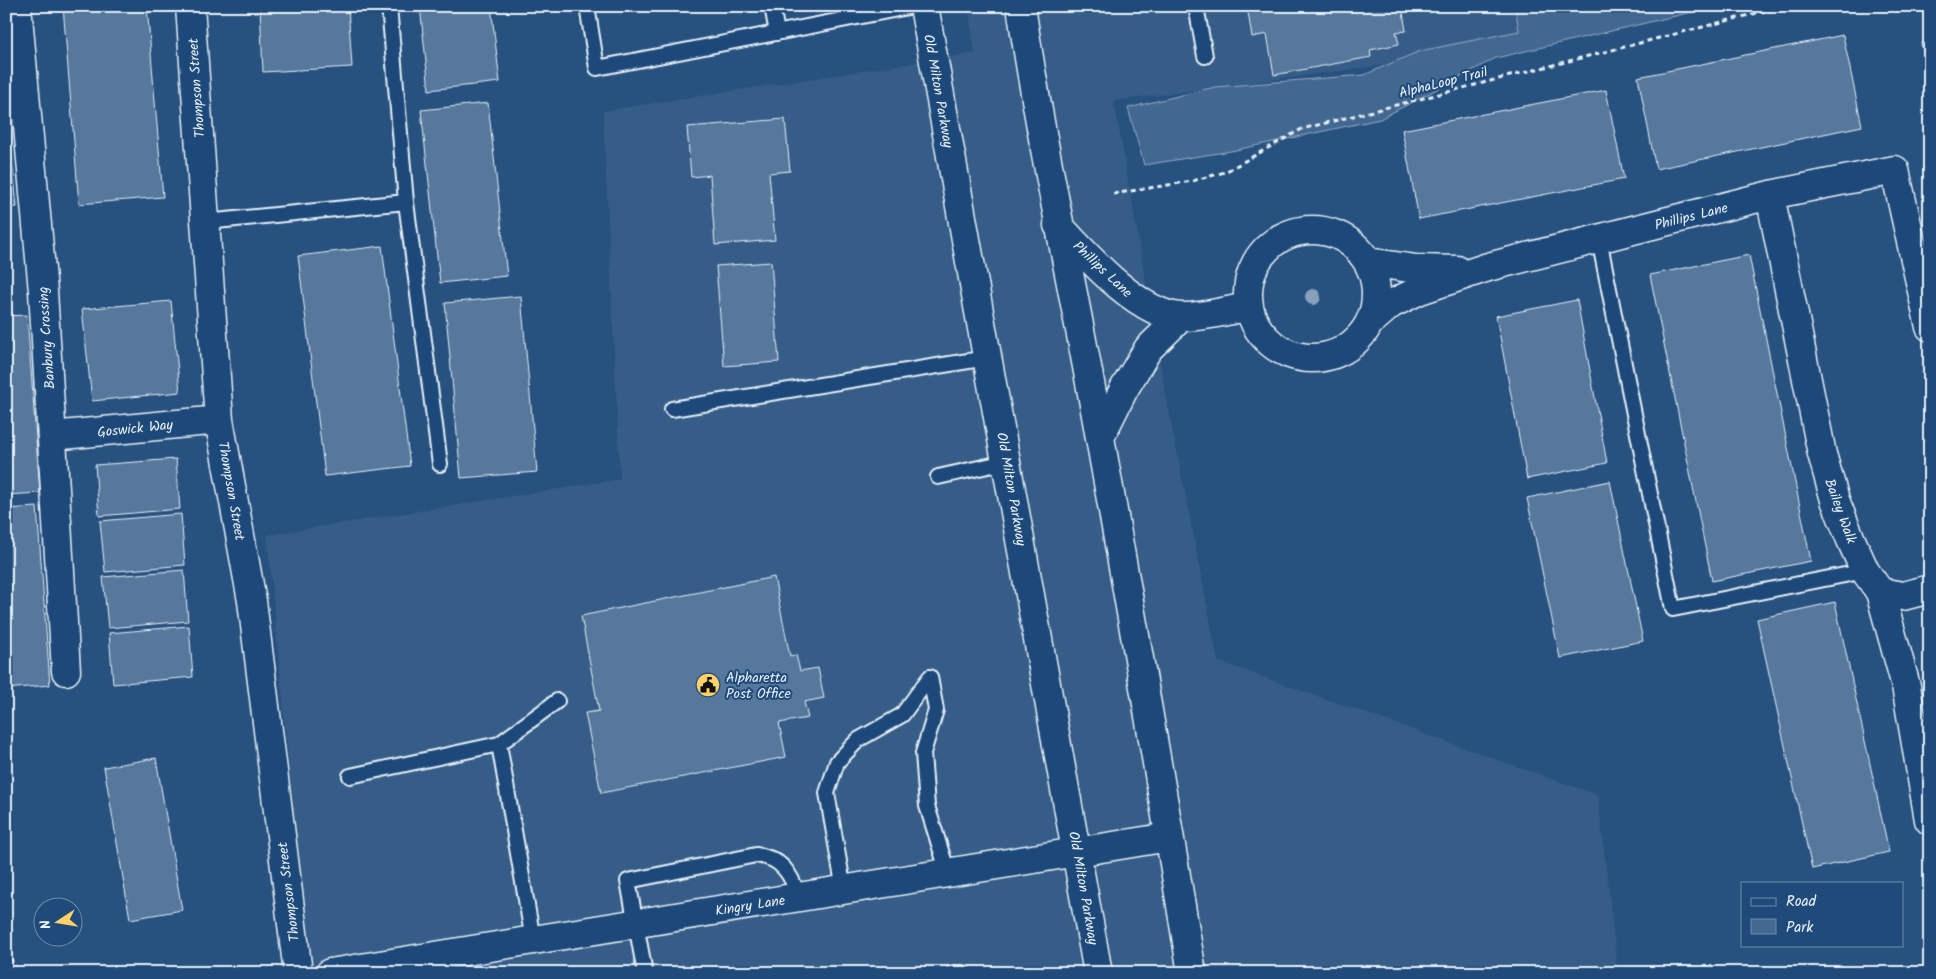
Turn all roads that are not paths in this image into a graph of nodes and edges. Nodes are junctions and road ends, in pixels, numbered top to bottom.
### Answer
1 (17, 6) edge
2 (190, 6) edge
3 (389, 6) edge
4 (586, 6) edge
5 (772, 6) edge
6 (913, 6) edge
7 (924, 6) edge
8 (1021, 6) edge
9 (1196, 6) edge
10 (777, 33) junction
11 (1205, 56) dead end
12 (1770, 195) junction
13 (406, 202) junction
14 (206, 222) junction
15 (1058, 225) junction
16 (1599, 239) junction
17 (1368, 262) junction
18 (1488, 267) junction
19 (1249, 307) junction
20 (1181, 317) junction
21 (1370, 322) junction
22 (1930, 328) edge
23 (987, 358) junction
24 (672, 409) dead end
25 (219, 420) junction
26 (52, 436) junction
27 (1100, 437) junction
28 (1006, 462) junction
29 (440, 464) dead end
30 (938, 477) dead end
31 (1873, 582) junction
32 (1930, 589) edge
33 (66, 670) dead end
34 (557, 701) dead end
35 (499, 744) junction
36 (350, 776) dead end
37 (1929, 820) edge
38 (1169, 837) junction
39 (1078, 852) junction
40 (948, 873) junction
41 (844, 890) junction
42 (799, 897) junction
43 (636, 923) junction
44 (533, 940) junction
45 (298, 973) edge
46 (330, 973) edge
47 (644, 973) edge
48 (953, 973) edge
49 (963, 973) edge
50 (1098, 973) edge
51 (1192, 973) edge

1 - 26 main road, Banbury Crossing
2 - 14 main road, Thompson Street
3 - 13 lane
4 - 10 lane
5 - 10 lane
6 - 10 lane
7 - 23 main road, Old Milton Parkway
8 - 15 main road
9 - 11 lane
12 - 16 main road, Phillips Lane
12 - 22 main road, Phillips Lane
12 - 31 main road, Bailey Walk
13 - 14 lane
13 - 29 lane
14 - 25 main road, Thompson Street
15 - 20 main road, Phillips Lane
15 - 27 main road
16 - 18 main road, Phillips Lane
16 - 31 lane
17 - 18 main road, Phillips Lane
17 - 19 main road
17 - 21 main road
18 - 21 main road, Phillips Lane
19 - 20 main road, Phillips Lane
19 - 21 main road
20 - 27 main road
23 - 24 lane
23 - 28 main road, Old Milton Parkway
25 - 26 main road, Goswick Way
25 - 45 main road, Thompson Street
26 - 33 main road, Banbury Crossing
27 - 38 main road
28 - 30 lane
28 - 39 main road, Old Milton Parkway
31 - 32 main road
31 - 37 main road, Bailey Walk
34 - 35 lane
35 - 36 lane
35 - 44 lane
38 - 39 main road, Kingry Lane
38 - 51 main road
39 - 40 main road, Kingry Lane
39 - 50 main road, Old Milton Parkway
40 - 41 main road, Kingry Lane
40 - 41 lane
41 - 42 main road, Kingry Lane
42 - 43 main road, Kingry Lane
42 - 43 lane
43 - 44 main road, Kingry Lane
43 - 47 lane
44 - 46 main road, Kingry Lane
48 - 49 lane

